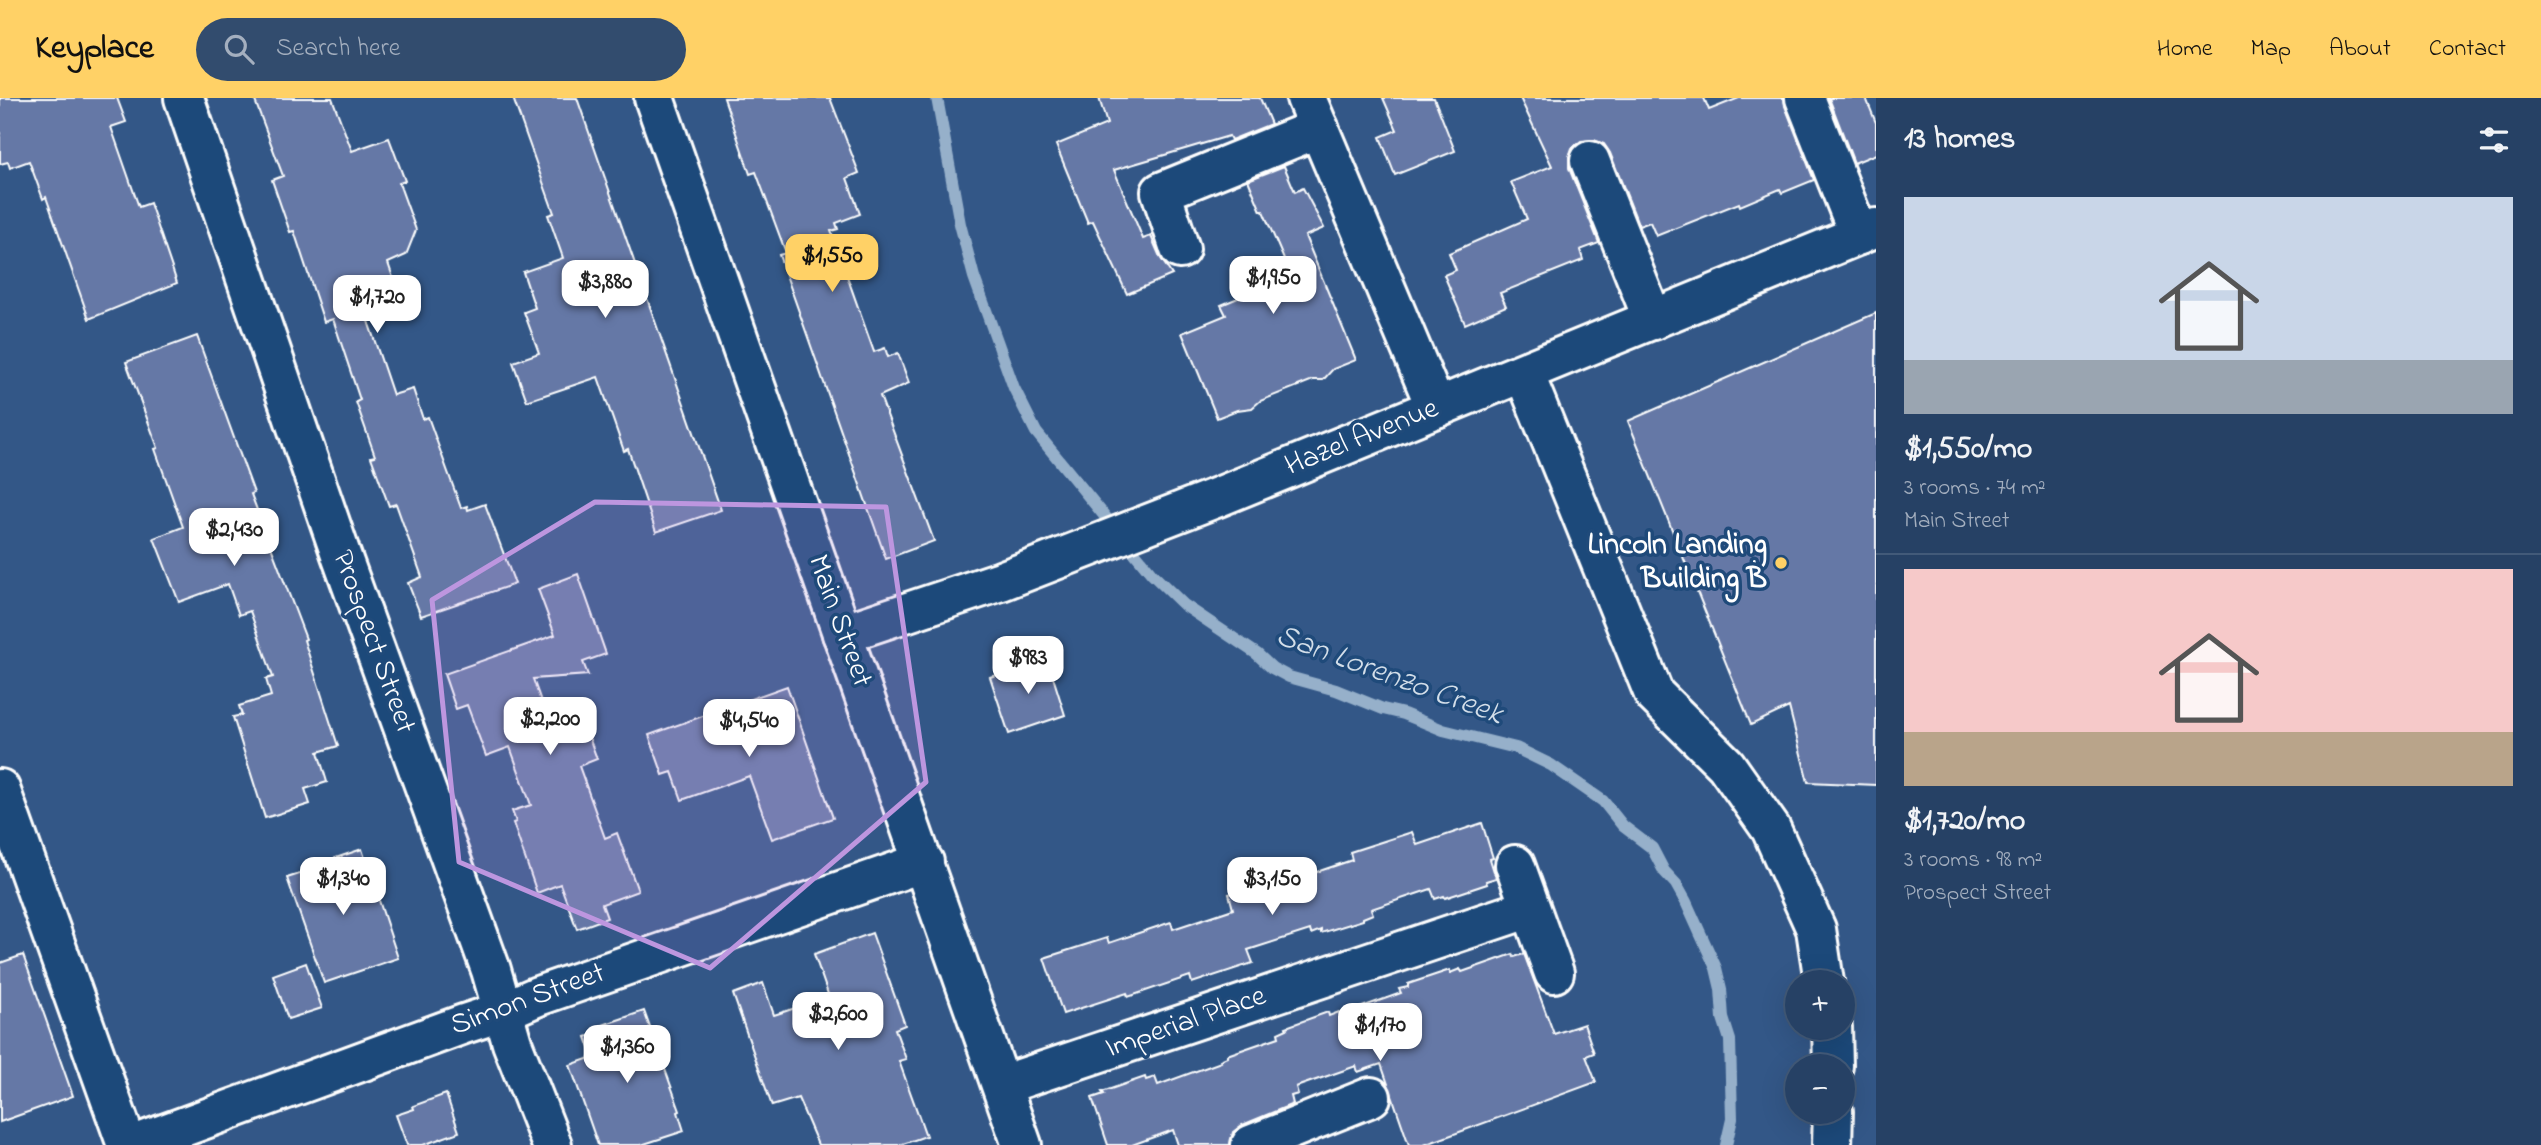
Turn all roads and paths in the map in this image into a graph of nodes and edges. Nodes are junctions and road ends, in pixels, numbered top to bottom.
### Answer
1 (184, 98) edge
2 (654, 98) edge
3 (1805, 98) edge
4 (1313, 113) edge
5 (1590, 161) dead end
6 (1868, 232) edge
7 (1180, 250) dead end
8 (1653, 320) junction
9 (1524, 373) junction
10 (1436, 408) junction
11 (842, 634) junction
12 (0, 789) edge
13 (924, 862) junction
14 (1515, 865) dead end
15 (1530, 908) junction
16 (1822, 970) edge
17 (1554, 973) dead end
18 (501, 1012) junction
19 (1002, 1085) junction
20 (1371, 1097) dead end
21 (1833, 1124) edge
22 (127, 1145) edge
23 (134, 1145) edge
24 (552, 1145) edge
25 (1022, 1145) edge
26 (1251, 1145) edge
27 (1832, 1145) edge

1 - 18 street, Prospect Street
2 - 11 street, Main Street
3 - 6 street
4 - 7 street
4 - 10 street
5 - 8 street
6 - 8 street, Hazel Avenue
8 - 9 street, Hazel Avenue
9 - 10 street, Hazel Avenue
9 - 16 street
10 - 11 street, Hazel Avenue
11 - 13 street, Main Street
12 - 22 street
13 - 18 street, Simon Street
13 - 19 street, Main Street
14 - 15 street
15 - 17 street
15 - 19 street, Imperial Place
18 - 23 street, Simon Street
18 - 24 street, Prospect Street
19 - 25 street, Main Street
20 - 26 street
21 - 27 street

